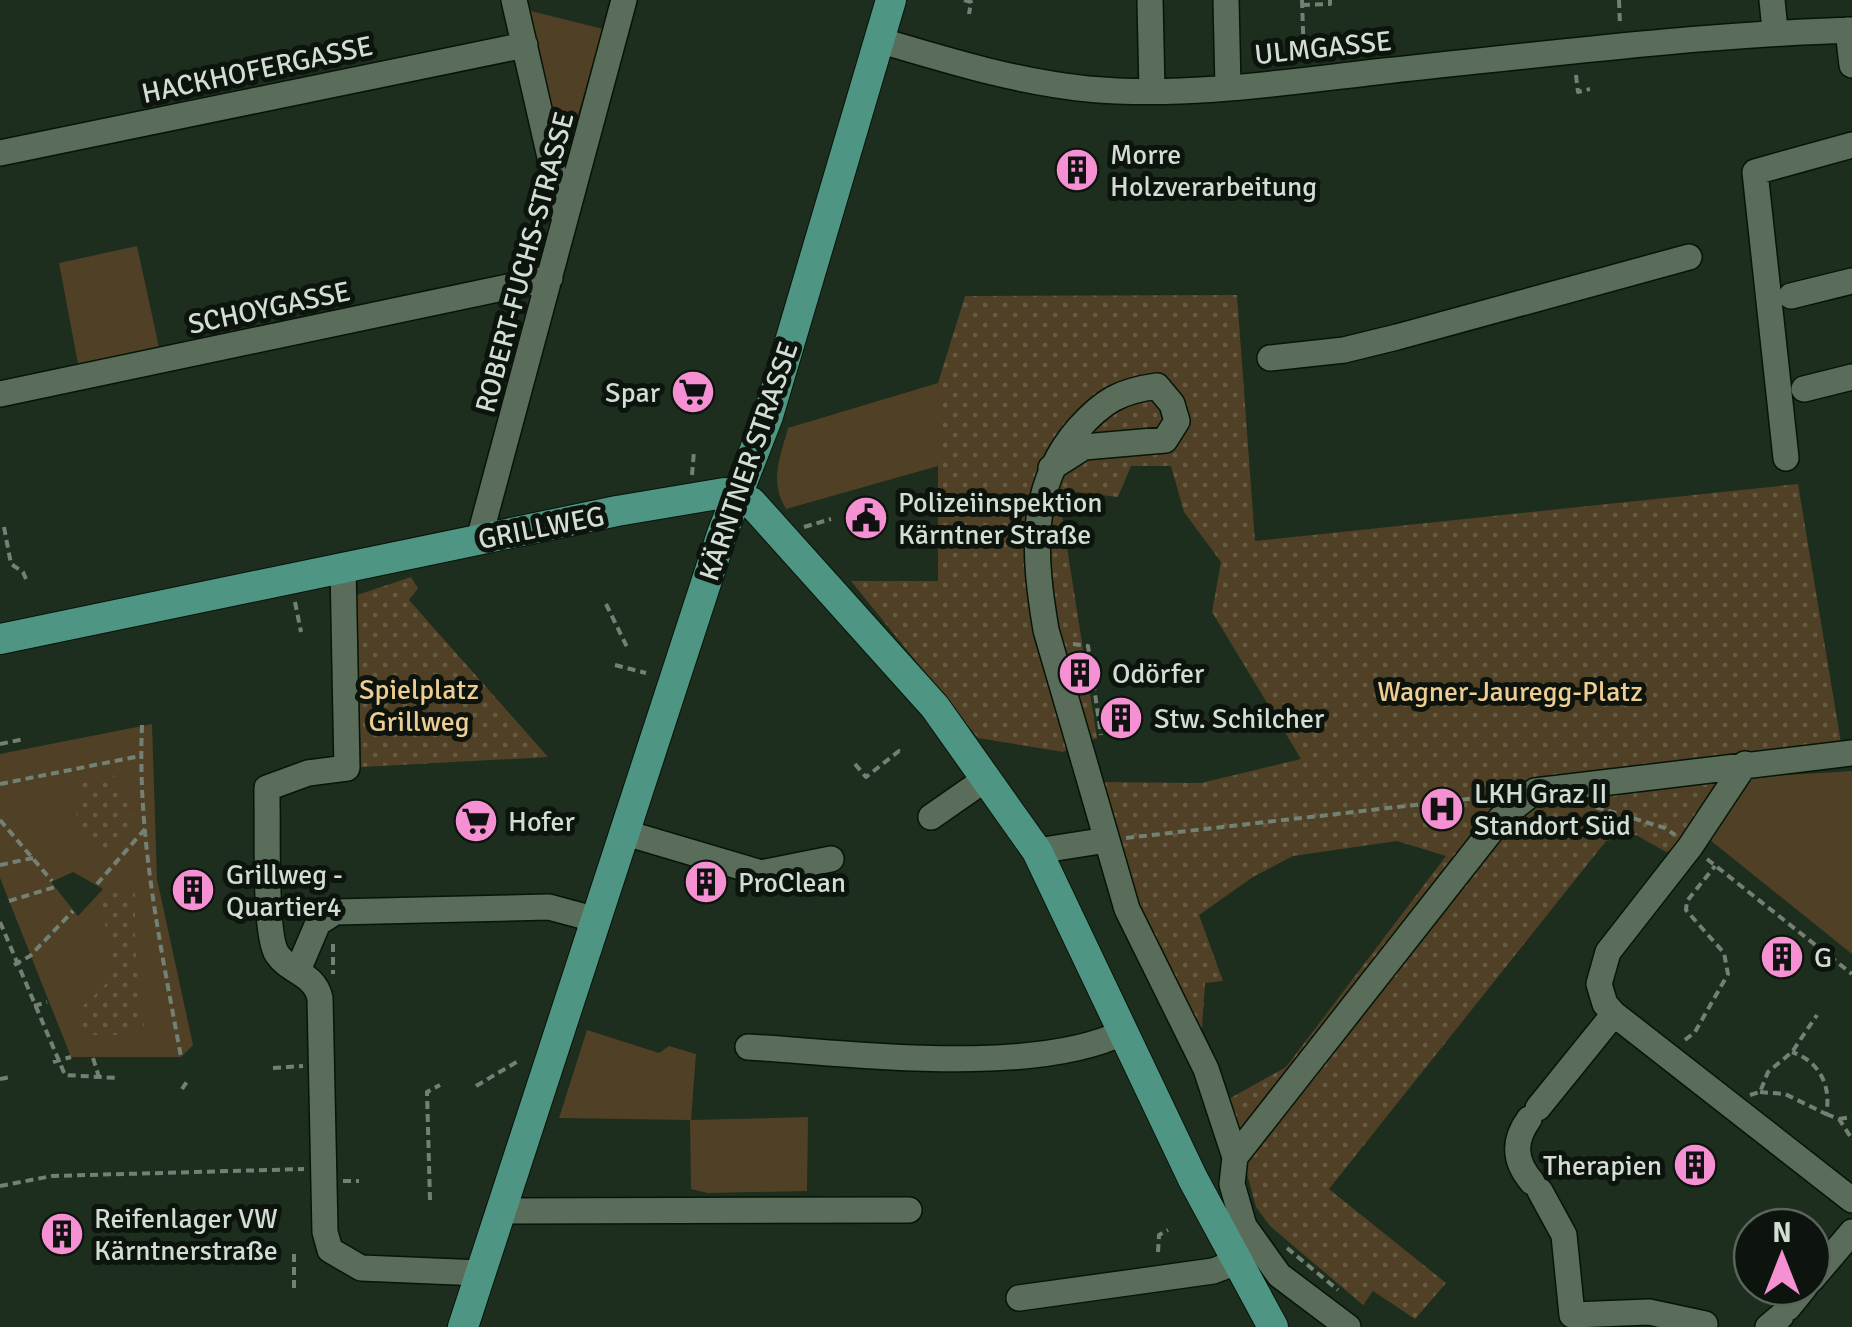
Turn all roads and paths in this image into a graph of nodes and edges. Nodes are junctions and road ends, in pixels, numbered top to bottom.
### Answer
1 (514, 0) edge
2 (624, 0) edge
3 (891, 0) edge
4 (964, 0) edge
5 (1150, 0) edge
6 (1226, 0) edge
7 (1330, 0) edge
8 (1619, 0) edge
9 (1772, 0) edge
10 (1302, 3) edge
11 (969, 14) dead end
12 (1775, 30) junction
13 (1850, 30) edge
14 (1619, 34) dead end
15 (882, 41) junction
16 (525, 45) junction
17 (1852, 65) edge
18 (1304, 68) dead end
19 (1576, 76) dead end
20 (1228, 86) junction
21 (1590, 89) dead end
22 (1152, 91) junction
23 (1852, 144) edge
24 (0, 152) edge
25 (565, 220) junction
26 (1690, 257) dead end
27 (550, 278) junction
28 (1852, 281) edge
29 (1791, 296) dead end
30 (1270, 358) dead end
31 (1852, 377) edge
32 (1804, 389) dead end
33 (0, 394) edge
34 (694, 450) dead end
35 (1786, 458) dead end
36 (1051, 468) junction
37 (693, 481) dead end
38 (738, 498) junction
39 (831, 519) dead end
40 (4, 528) dead end
41 (800, 528) dead end
42 (480, 538) junction
43 (344, 566) junction
44 (26, 580) dead end
45 (295, 602) dead end
46 (606, 604) dead end
47 (64, 626) junction
48 (301, 632) dead end
49 (0, 640) edge
50 (628, 649) dead end
51 (0, 654) edge
52 (614, 665) dead end
53 (646, 672) dead end
54 (142, 725) dead end
55 (24, 739) dead end
56 (0, 744) edge
57 (904, 753) dead end
58 (1852, 753) edge
59 (140, 756) junction
60 (855, 764) dead end
61 (1745, 764) junction
62 (987, 778) junction
63 (0, 784) edge
64 (1575, 786) junction
65 (141, 792) junction
66 (152, 792) dead end
67 (1535, 792) junction
68 (931, 817) dead end
69 (0, 820) edge
70 (145, 828) junction
71 (626, 833) junction
72 (1106, 840) junction
73 (1690, 847) junction
74 (1048, 848) junction
75 (33, 858) junction
76 (831, 858) dead end
77 (0, 864) edge
78 (1715, 866) junction
79 (96, 884) dead end
80 (9, 902) dead end
81 (73, 911) dead end
82 (597, 920) junction
83 (0, 922) edge
84 (16, 964) junction
85 (298, 970) junction
86 (1852, 974) edge
87 (47, 1002) dead end
88 (34, 1006) junction
89 (1614, 1014) junction
90 (1816, 1016) dead end
91 (1124, 1032) junction
92 (748, 1047) dead end
93 (1664, 1050) junction
94 (1792, 1052) junction
95 (70, 1057) dead end
96 (93, 1058) dead end
97 (181, 1058) dead end
98 (520, 1060) dead end
99 (54, 1061) junction
100 (323, 1065) junction
101 (273, 1068) dead end
102 (66, 1075) junction
103 (10, 1077) dead end
104 (100, 1078) junction
105 (117, 1078) dead end
106 (0, 1079) edge
107 (188, 1080) dead end
108 (63, 1082) dead end
109 (440, 1085) dead end
110 (476, 1086) dead end
111 (182, 1089) dead end
112 (1760, 1092) junction
113 (1733, 1106) junction
114 (1826, 1114) junction
115 (1852, 1117) edge
116 (1839, 1119) junction
117 (1852, 1138) edge
118 (1235, 1157) junction
119 (332, 1176) junction
120 (359, 1180) dead end
121 (0, 1186) edge
122 (430, 1200) dead end
123 (1852, 1200) edge
124 (909, 1210) dead end
125 (504, 1211) junction
126 (1168, 1230) dead end
127 (1852, 1232) edge
128 (1285, 1246) dead end
129 (294, 1250) dead end
130 (1158, 1252) dead end
131 (1832, 1256) edge
132 (1237, 1262) junction
133 (481, 1273) junction
134 (294, 1288) dead end
135 (1340, 1292) dead end
136 (1019, 1298) dead end
137 (1705, 1324) dead end
138 (462, 1327) edge
139 (1273, 1327) edge
140 (1348, 1327) edge

1 - 16 street
2 - 25 street, ROBERT-FUCHS-STRASSE
3 - 15 main road, KÄRNTNER STRASSE
4 - 11 path
5 - 22 street
6 - 20 street
7 - 10 path
8 - 14 path
9 - 12 street
10 - 18 path
12 - 13 street, ULMGASSE
12 - 20 street, ULMGASSE
13 - 17 street, ULMGASSE
15 - 22 street, ULMGASSE
15 - 38 main road, KÄRNTNER STRASSE
16 - 24 street, HACKHOFERGASSE
16 - 25 street
19 - 21 path
20 - 22 street, ULMGASSE
23 - 35 street
25 - 27 street, ROBERT-FUCHS-STRASSE
26 - 30 street
27 - 33 street, SCHOYGASSE
27 - 42 street, ROBERT-FUCHS-STRASSE
28 - 29 street
31 - 32 street
34 - 37 path
36 - 36 street
36 - 72 street
38 - 42 main road, GRILLWEG
38 - 62 main road
38 - 71 main road, KÄRNTNER STRASSE
39 - 41 path
40 - 44 path
42 - 43 main road, GRILLWEG
43 - 47 main road, GRILLWEG
43 - 85 street
45 - 48 path
46 - 50 path
47 - 49 main road, GRILLWEG
47 - 51 street
52 - 53 path
54 - 59 path
55 - 56 path
57 - 60 path
58 - 61 street
59 - 63 path
59 - 65 path
61 - 64 street
61 - 73 street
62 - 68 street
62 - 74 main road
64 - 67 street
64 - 73 path
65 - 66 path
65 - 70 path
67 - 72 path
67 - 118 street
69 - 75 path
70 - 79 path
70 - 97 path
71 - 76 street
71 - 82 main road, KÄRNTNER STRASSE
72 - 74 street
72 - 118 street
73 - 78 path
73 - 89 street
74 - 91 main road
75 - 77 path
75 - 80 path
78 - 86 path
78 - 93 path
81 - 84 path
82 - 85 street
82 - 125 main road, KÄRNTNER STRASSE
83 - 84 path
84 - 88 path
85 - 100 street
87 - 88 path
88 - 99 path
89 - 93 street
89 - 137 street
90 - 94 path
91 - 92 street
91 - 132 main road
93 - 113 street
94 - 112 path
94 - 114 path
95 - 99 path
96 - 104 path
98 - 110 path
99 - 102 path
100 - 101 path
100 - 119 street
102 - 104 path
102 - 108 path
103 - 106 path
104 - 105 path
107 - 111 path
109 - 122 path
112 - 113 path
112 - 114 path
113 - 123 street
114 - 116 path
115 - 116 path
116 - 117 path
118 - 140 street
119 - 120 path
119 - 121 path
119 - 133 street
124 - 125 street
125 - 133 main road, KÄRNTNER STRASSE
126 - 130 path
127 - 131 street
128 - 135 path
129 - 134 path
132 - 136 street
132 - 139 main road
133 - 138 main road, KÄRNTNER STRASSE

